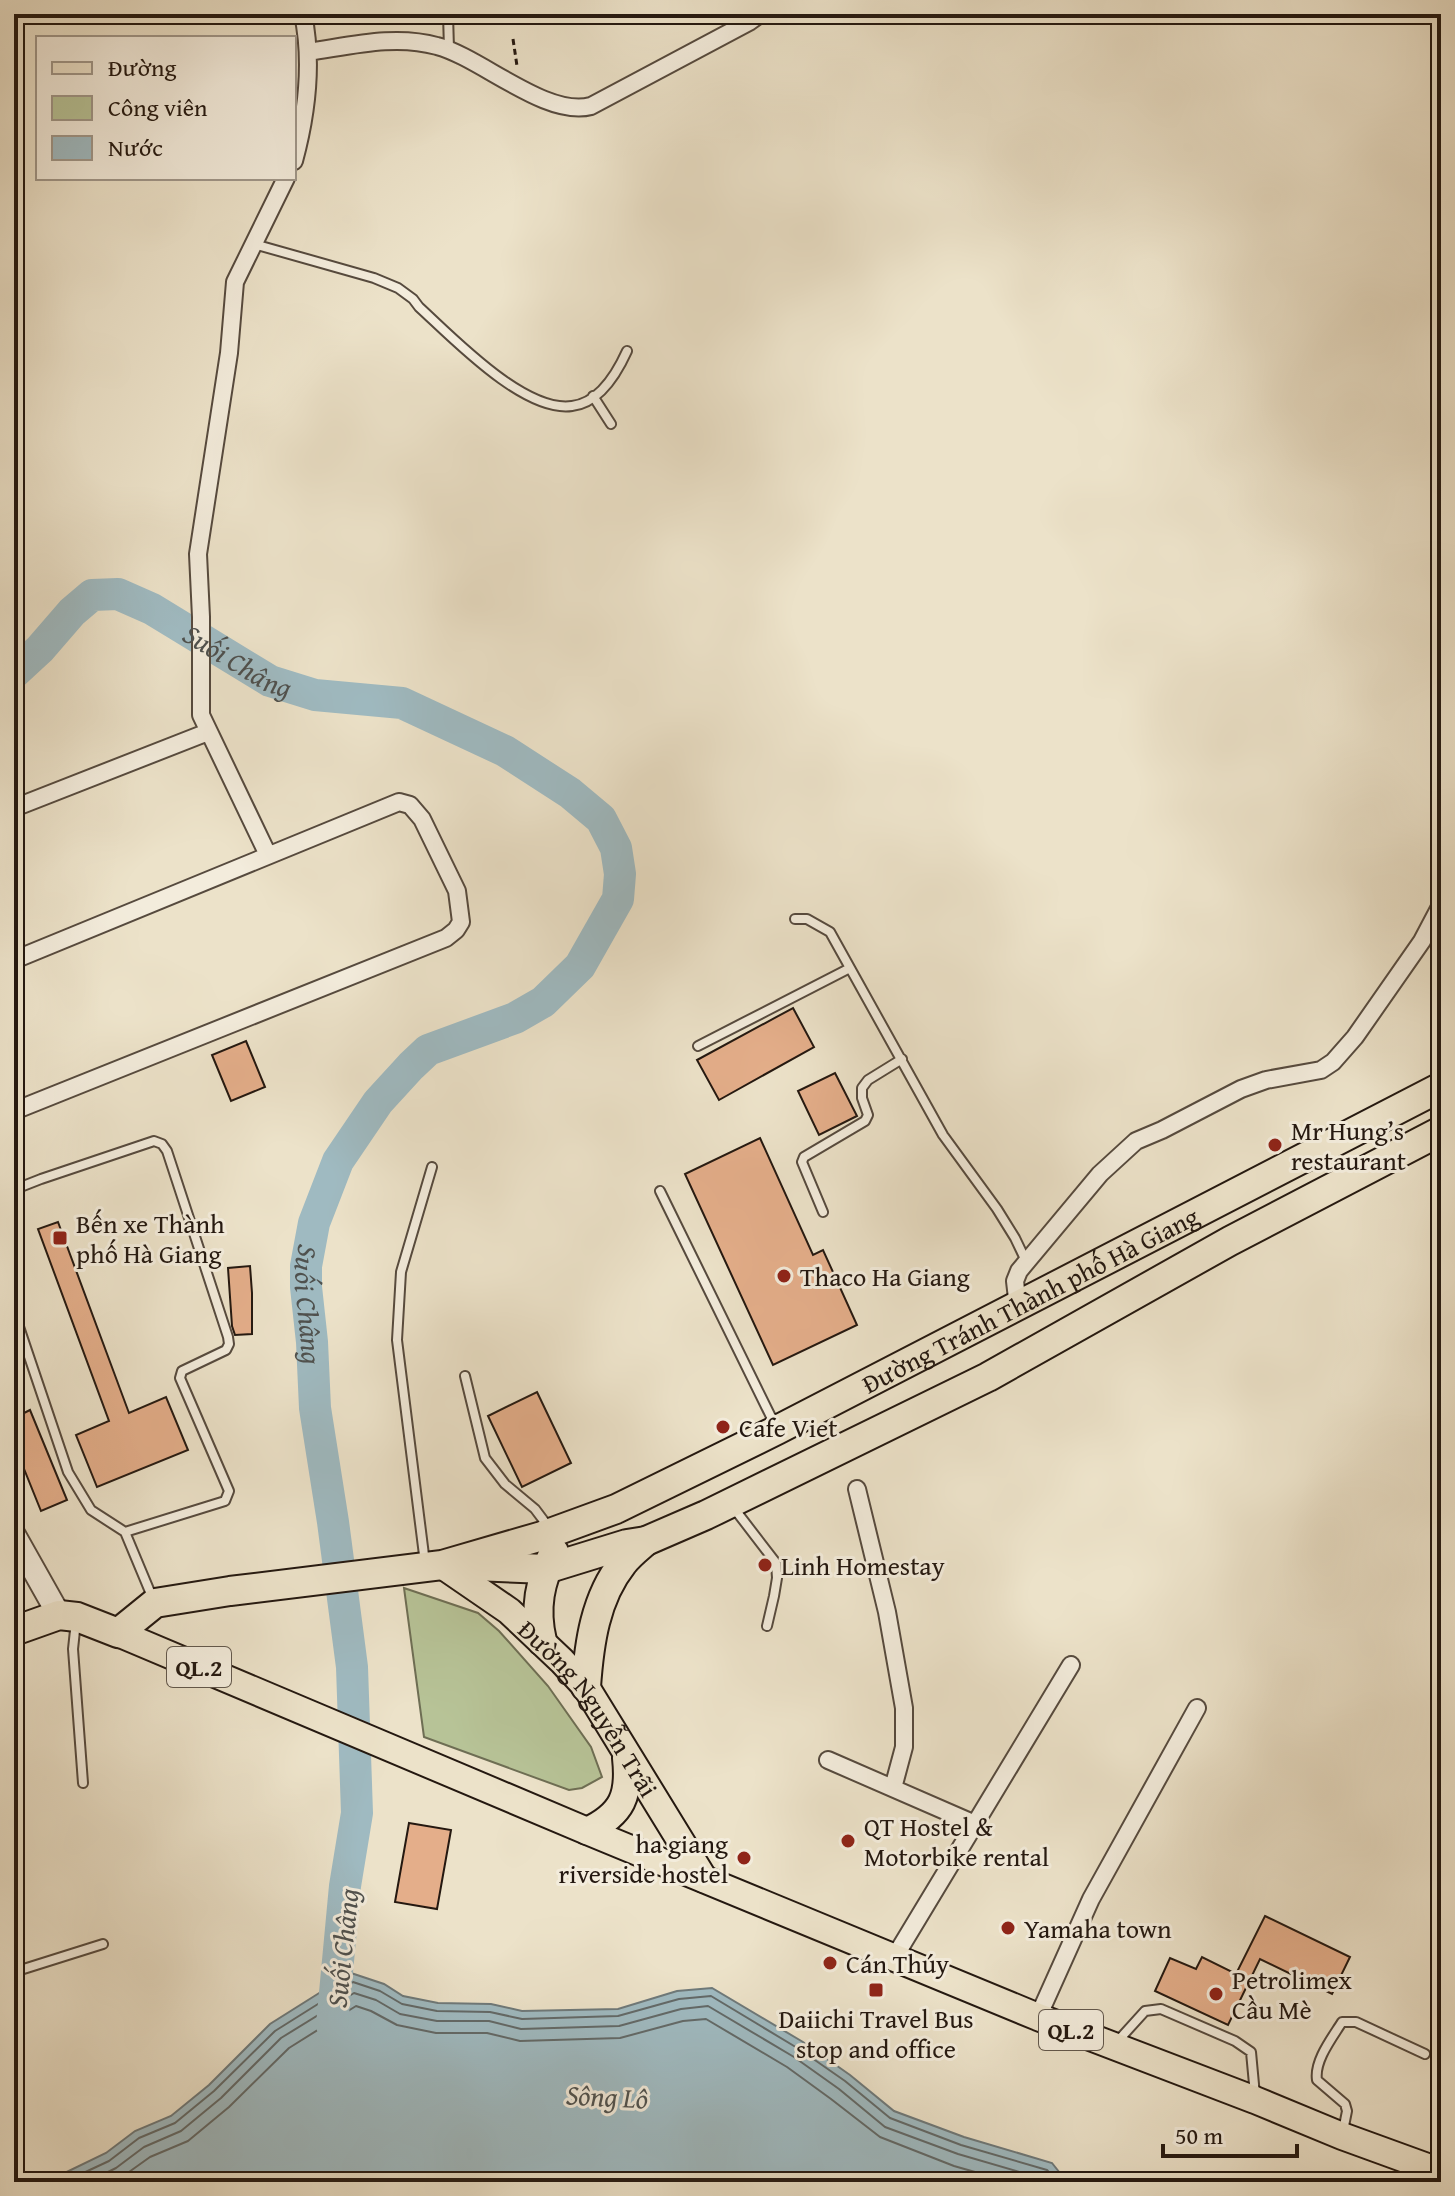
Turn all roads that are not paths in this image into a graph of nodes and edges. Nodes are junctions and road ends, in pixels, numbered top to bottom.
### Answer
1 (303, 14) edge
2 (448, 14) edge
3 (760, 14) edge
4 (449, 49) junction
5 (308, 52) junction
6 (296, 152) edge
7 (285, 180) edge
8 (253, 244) junction
9 (627, 351) dead end
10 (593, 396) junction
11 (611, 424) dead end
12 (208, 732) junction
13 (14, 808) edge
14 (268, 855) junction
15 (1441, 905) edge
16 (795, 919) dead end
17 (14, 960) edge
18 (850, 968) junction
19 (698, 1046) dead end
20 (902, 1059) junction
21 (1441, 1087) edge
22 (14, 1111) edge
23 (1441, 1131) edge
24 (432, 1167) dead end
25 (660, 1191) dead end
26 (14, 1192) edge
27 (823, 1212) dead end
28 (1026, 1262) junction
29 (1018, 1307) junction
30 (14, 1312) edge
31 (1036, 1350) junction
32 (465, 1376) dead end
33 (777, 1430) junction
34 (857, 1489) dead end
35 (730, 1503) junction
36 (563, 1529) junction
37 (125, 1532) junction
38 (14, 1535) edge
39 (646, 1541) junction
40 (427, 1567) junction
41 (546, 1569) junction
42 (155, 1603) junction
43 (68, 1616) junction
44 (767, 1626) dead end
45 (14, 1631) edge
46 (118, 1633) junction
47 (542, 1641) junction
48 (1071, 1665) dead end
49 (586, 1687) junction
50 (1197, 1708) dead end
51 (625, 1754) junction
52 (828, 1760) dead end
53 (83, 1783) dead end
54 (893, 1788) junction
55 (975, 1824) junction
56 (587, 1831) junction
57 (704, 1879) junction
58 (103, 1944) dead end
59 (894, 1958) junction
60 (14, 1972) edge
61 (1038, 2017) junction
62 (1114, 2046) junction
63 (1425, 2054) dead end
64 (1255, 2100) junction
65 (1342, 2136) junction
66 (1441, 2172) edge

1 - 5 street
2 - 4 lane
3 - 4 street
4 - 5 street
5 - 6 street
7 - 8 street
8 - 10 lane
8 - 12 street
9 - 10 lane
10 - 11 lane
12 - 13 street
12 - 14 street
14 - 17 street
14 - 22 street
15 - 28 street
16 - 18 lane
18 - 19 lane
18 - 20 lane
20 - 27 lane
20 - 28 lane
21 - 29 highway, Đường Tránh Thành phố Hà Giang
23 - 31 highway, Đường Tránh Thành phố Hà Giang
24 - 40 lane
25 - 33 lane
26 - 37 lane
28 - 29 street
29 - 31 highway
29 - 33 highway, Đường Tránh Thành phố Hà Giang
30 - 37 lane
31 - 35 highway, Đường Tránh Thành phố Hà Giang
32 - 36 lane
33 - 36 highway, Đường Tránh Thành phố Hà Giang
34 - 54 street
35 - 39 highway, Đường Tránh Thành phố Hà Giang
35 - 44 lane
36 - 40 highway, Đường Tránh Thành phố Hà Giang
36 - 41 highway
37 - 42 lane
38 - 43 street
39 - 41 highway
39 - 49 highway
40 - 41 highway
40 - 42 highway
40 - 47 main road, Đường Nguyễn Trãi
41 - 47 highway
42 - 46 highway
43 - 45 highway
43 - 46 highway, QL.2
43 - 53 lane
46 - 56 main road, QL.2
47 - 49 main road, Đường Nguyễn Trãi
48 - 55 street
49 - 51 main road, Đường Nguyễn Trãi
50 - 61 street
51 - 56 main road
51 - 57 main road, Đường Nguyễn Trãi
52 - 54 street
54 - 55 street
55 - 59 street
56 - 57 main road, QL.2
57 - 59 main road, QL.2
58 - 60 lane
59 - 61 main road, QL.2
61 - 62 main road, QL.2
62 - 64 main road, QL.2
62 - 64 lane
63 - 65 lane
64 - 65 main road, QL.2
65 - 66 main road, QL.2

